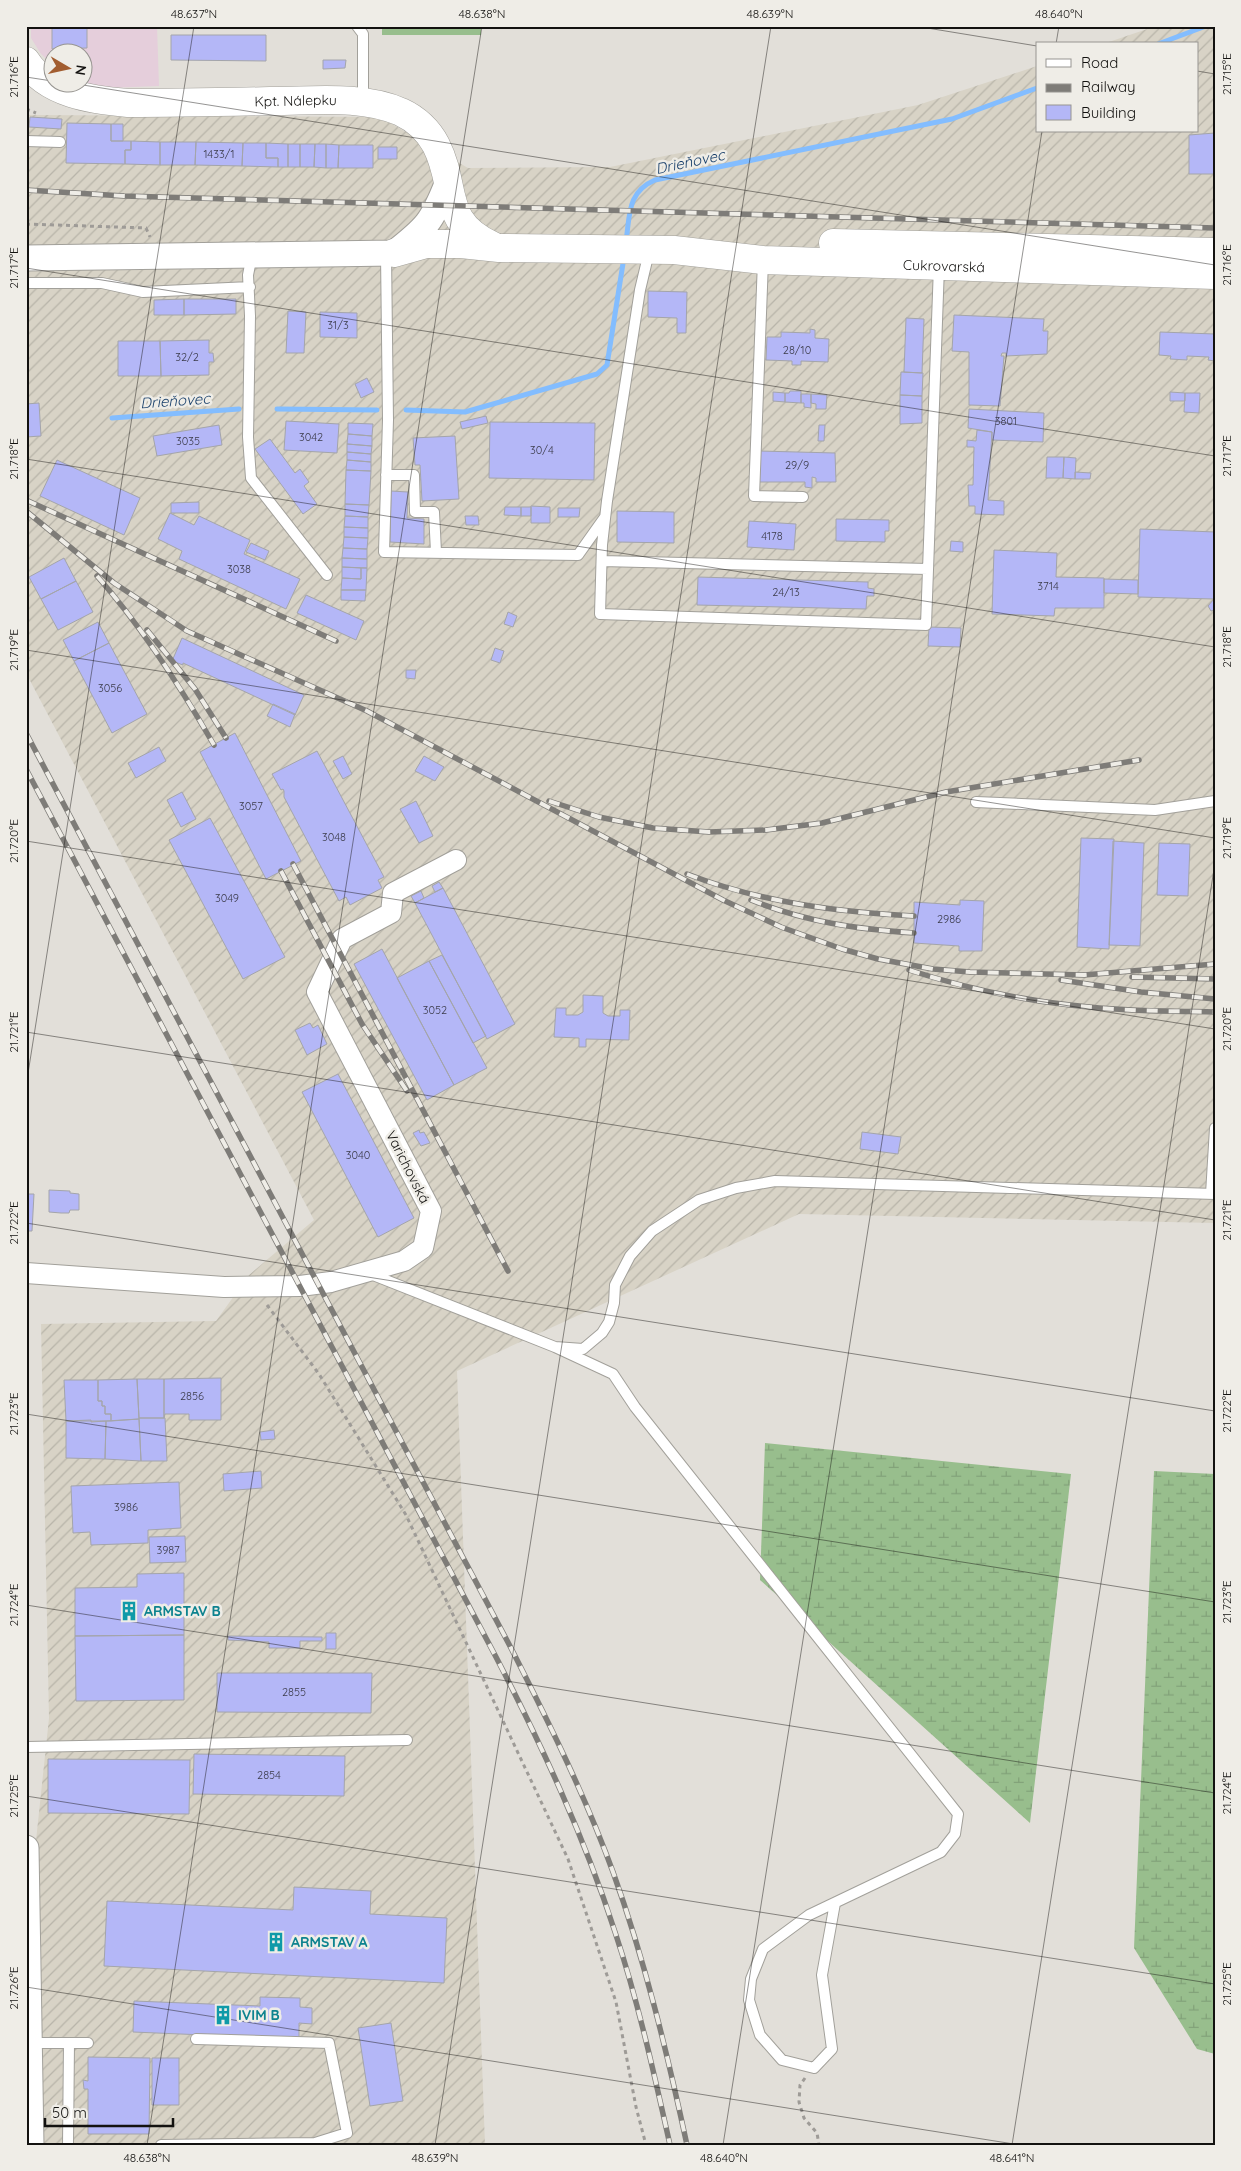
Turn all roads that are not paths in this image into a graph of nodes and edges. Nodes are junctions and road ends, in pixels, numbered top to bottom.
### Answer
1 (357, 26) edge
2 (27, 63) edge
3 (364, 103) junction
4 (26, 141) edge
5 (60, 142) dead end
6 (447, 184) junction
7 (499, 248) junction
8 (644, 249) junction
9 (1215, 252) edge
10 (390, 253) junction
11 (252, 255) junction
12 (26, 258) edge
13 (763, 260) junction
14 (939, 265) junction
15 (1215, 275) edge
16 (26, 283) edge
17 (250, 287) junction
18 (386, 475) junction
19 (803, 497) dead end
20 (605, 516) junction
21 (436, 552) junction
22 (602, 561) junction
23 (928, 569) junction
24 (327, 575) dead end
25 (1215, 801) edge
26 (976, 802) dead end
27 (456, 860) dead end
28 (1215, 1128) edge
29 (1213, 1194) edge
30 (365, 1272) junction
31 (26, 1273) edge
32 (555, 1346) junction
33 (407, 1740) dead end
34 (26, 1747) edge
35 (26, 1848) edge
36 (835, 1903) junction
37 (196, 2039) dead end
38 (29, 2043) junction
39 (69, 2043) junction
40 (88, 2043) dead end
41 (31, 2145) edge
42 (68, 2145) edge
43 (161, 2145) edge

1 - 3 lane
2 - 3 main road, Kpt. Nálepku
3 - 6 main road, Kpt. Nálepku
4 - 5 lane
6 - 7 main road, Kpt. Nálepku
6 - 10 street
7 - 8 main road, Cukrovarská
7 - 10 main road, Cukrovarská
8 - 9 main road, Cukrovarská
8 - 13 main road, Cukrovarská
8 - 20 lane
10 - 11 street
10 - 18 lane
11 - 12 street
11 - 17 lane
13 - 14 main road, Cukrovarská
13 - 19 lane
14 - 15 main road, Cukrovarská
14 - 23 lane
16 - 17 lane
17 - 24 lane
18 - 21 lane
18 - 21 lane
20 - 21 lane
20 - 22 lane
22 - 23 lane
22 - 23 lane
25 - 26 lane
27 - 30 street, Varichovská
28 - 29 lane
29 - 32 lane
30 - 31 street, Varichovská
30 - 32 lane
32 - 36 lane
33 - 34 lane
35 - 38 street
36 - 36 lane
37 - 43 lane
38 - 39 lane
38 - 41 street
39 - 40 lane
39 - 42 lane

